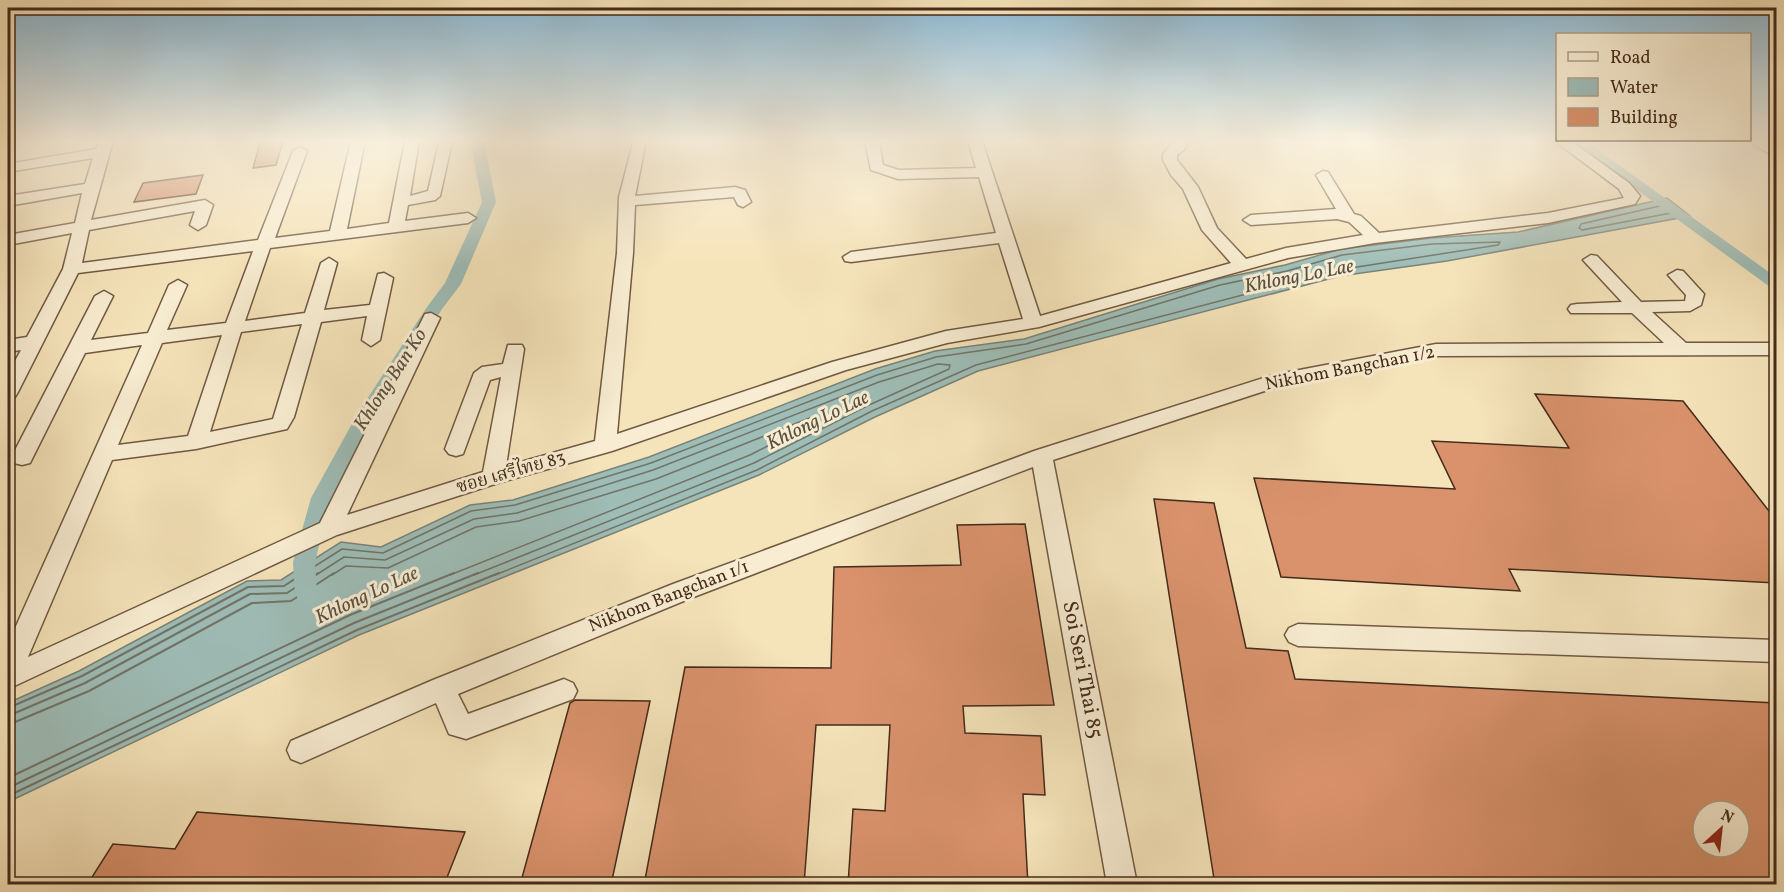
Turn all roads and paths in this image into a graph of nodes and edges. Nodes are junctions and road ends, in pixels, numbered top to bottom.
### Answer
1 (92, 183) edge
2 (288, 183) edge
3 (349, 183) edge
4 (404, 183) edge
5 (437, 183) edge
6 (631, 183) edge
7 (987, 183) edge
8 (1186, 183) edge
9 (1328, 183) edge
10 (1618, 183) edge
11 (91, 187) junction
12 (8, 201) edge
13 (627, 201) junction
14 (400, 202) junction
15 (743, 202) dead end
16 (1347, 215) junction
17 (468, 218) dead end
18 (1251, 220) dead end
19 (198, 225) dead end
20 (80, 227) junction
21 (396, 228) junction
22 (337, 236) junction
23 (1004, 237) junction
24 (1376, 238) junction
25 (8, 240) edge
26 (264, 245) junction
27 (851, 257) dead end
28 (1591, 260) dead end
29 (329, 263) dead end
30 (1242, 264) junction
31 (72, 269) junction
32 (1677, 275) dead end
33 (384, 278) dead end
34 (178, 285) dead end
35 (104, 296) dead end
36 (1636, 308) junction
37 (377, 309) junction
38 (1577, 309) dead end
39 (312, 317) junction
40 (431, 318) dead end
41 (1033, 323) junction
42 (233, 327) junction
43 (155, 337) junction
44 (371, 340) dead end
45 (33, 342) junction
46 (8, 346) edge
47 (76, 348) junction
48 (515, 349) dead end
49 (1681, 349) junction
50 (1776, 349) edge
51 (512, 370) junction
52 (8, 392) edge
53 (196, 442) junction
54 (605, 446) junction
55 (456, 449) dead end
56 (103, 454) junction
57 (1042, 456) junction
58 (22, 458) dead end
59 (493, 477) junction
60 (322, 532) junction
61 (1298, 634) dead end
62 (1776, 651) edge
63 (8, 672) edge
64 (8, 678) edge
65 (442, 688) junction
66 (564, 690) dead end
67 (302, 750) dead end
68 (1122, 885) edge

1 - 11 street
2 - 26 street
3 - 22 street
4 - 14 street
5 - 14 street
6 - 13 street
7 - 23 street
8 - 30 street
9 - 16 street
10 - 24 street, ซอย เสรีไทย 83
11 - 12 street
11 - 20 street
13 - 15 street
13 - 54 street
14 - 21 street
16 - 18 street
16 - 24 street
17 - 21 street
19 - 20 street
20 - 25 street
20 - 31 street
21 - 22 street
22 - 26 street
23 - 27 street
23 - 41 street
24 - 30 street, ซอย เสรีไทย 83
26 - 31 street
26 - 42 street
28 - 36 street
29 - 39 street
30 - 41 street, ซอย เสรีไทย 83
31 - 45 street
32 - 36 street
33 - 37 street
34 - 43 street
35 - 47 street
36 - 38 street
36 - 49 street
37 - 39 street
37 - 44 street
39 - 42 street
39 - 53 street
40 - 60 street
41 - 54 street, ซอย เสรีไทย 83
42 - 43 street
42 - 53 street
43 - 47 street
43 - 56 street
45 - 46 street
45 - 52 street
47 - 58 street
48 - 51 street
49 - 50 street, Nikhom Bangchan 1/2
49 - 57 street, Nikhom Bangchan 1/2
51 - 55 street
51 - 59 street
53 - 56 street
54 - 59 street, ซอย เสรีไทย 83
56 - 63 street
57 - 65 street, Nikhom Bangchan 1/1
57 - 68 street, Soi Seri Thai 85
59 - 60 street, ซอย เสรีไทย 83
60 - 64 street, ซอย เสรีไทย 83
61 - 62 street
65 - 66 street
65 - 67 street, Nikhom Bangchan 1/1

